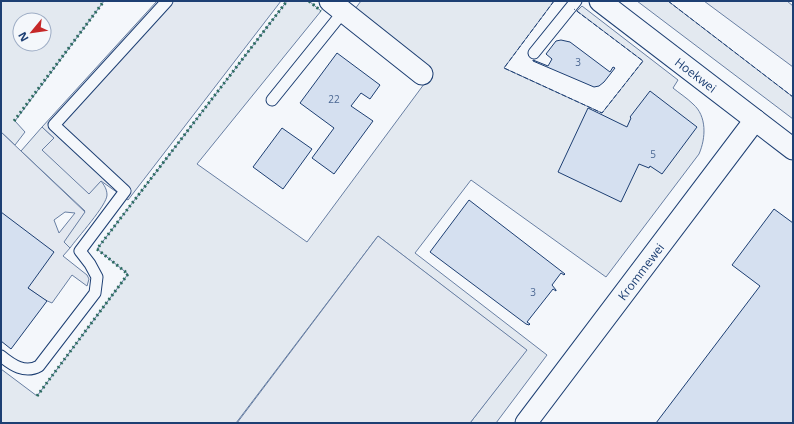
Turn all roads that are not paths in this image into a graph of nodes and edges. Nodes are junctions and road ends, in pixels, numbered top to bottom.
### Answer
1 (167, 1) edge
2 (576, 1) edge
3 (600, 1) edge
4 (336, 6) edge
5 (534, 53) dead end
6 (422, 74) dead end
7 (272, 100) dead end
8 (755, 120) junction
9 (793, 149) edge
10 (1, 356) edge
11 (526, 423) edge

1 - 10 lane
2 - 5 lane
3 - 8 street, Hoekwei
4 - 6 street
4 - 7 lane
8 - 9 street, Hoekwei
8 - 11 street, Krommewei

